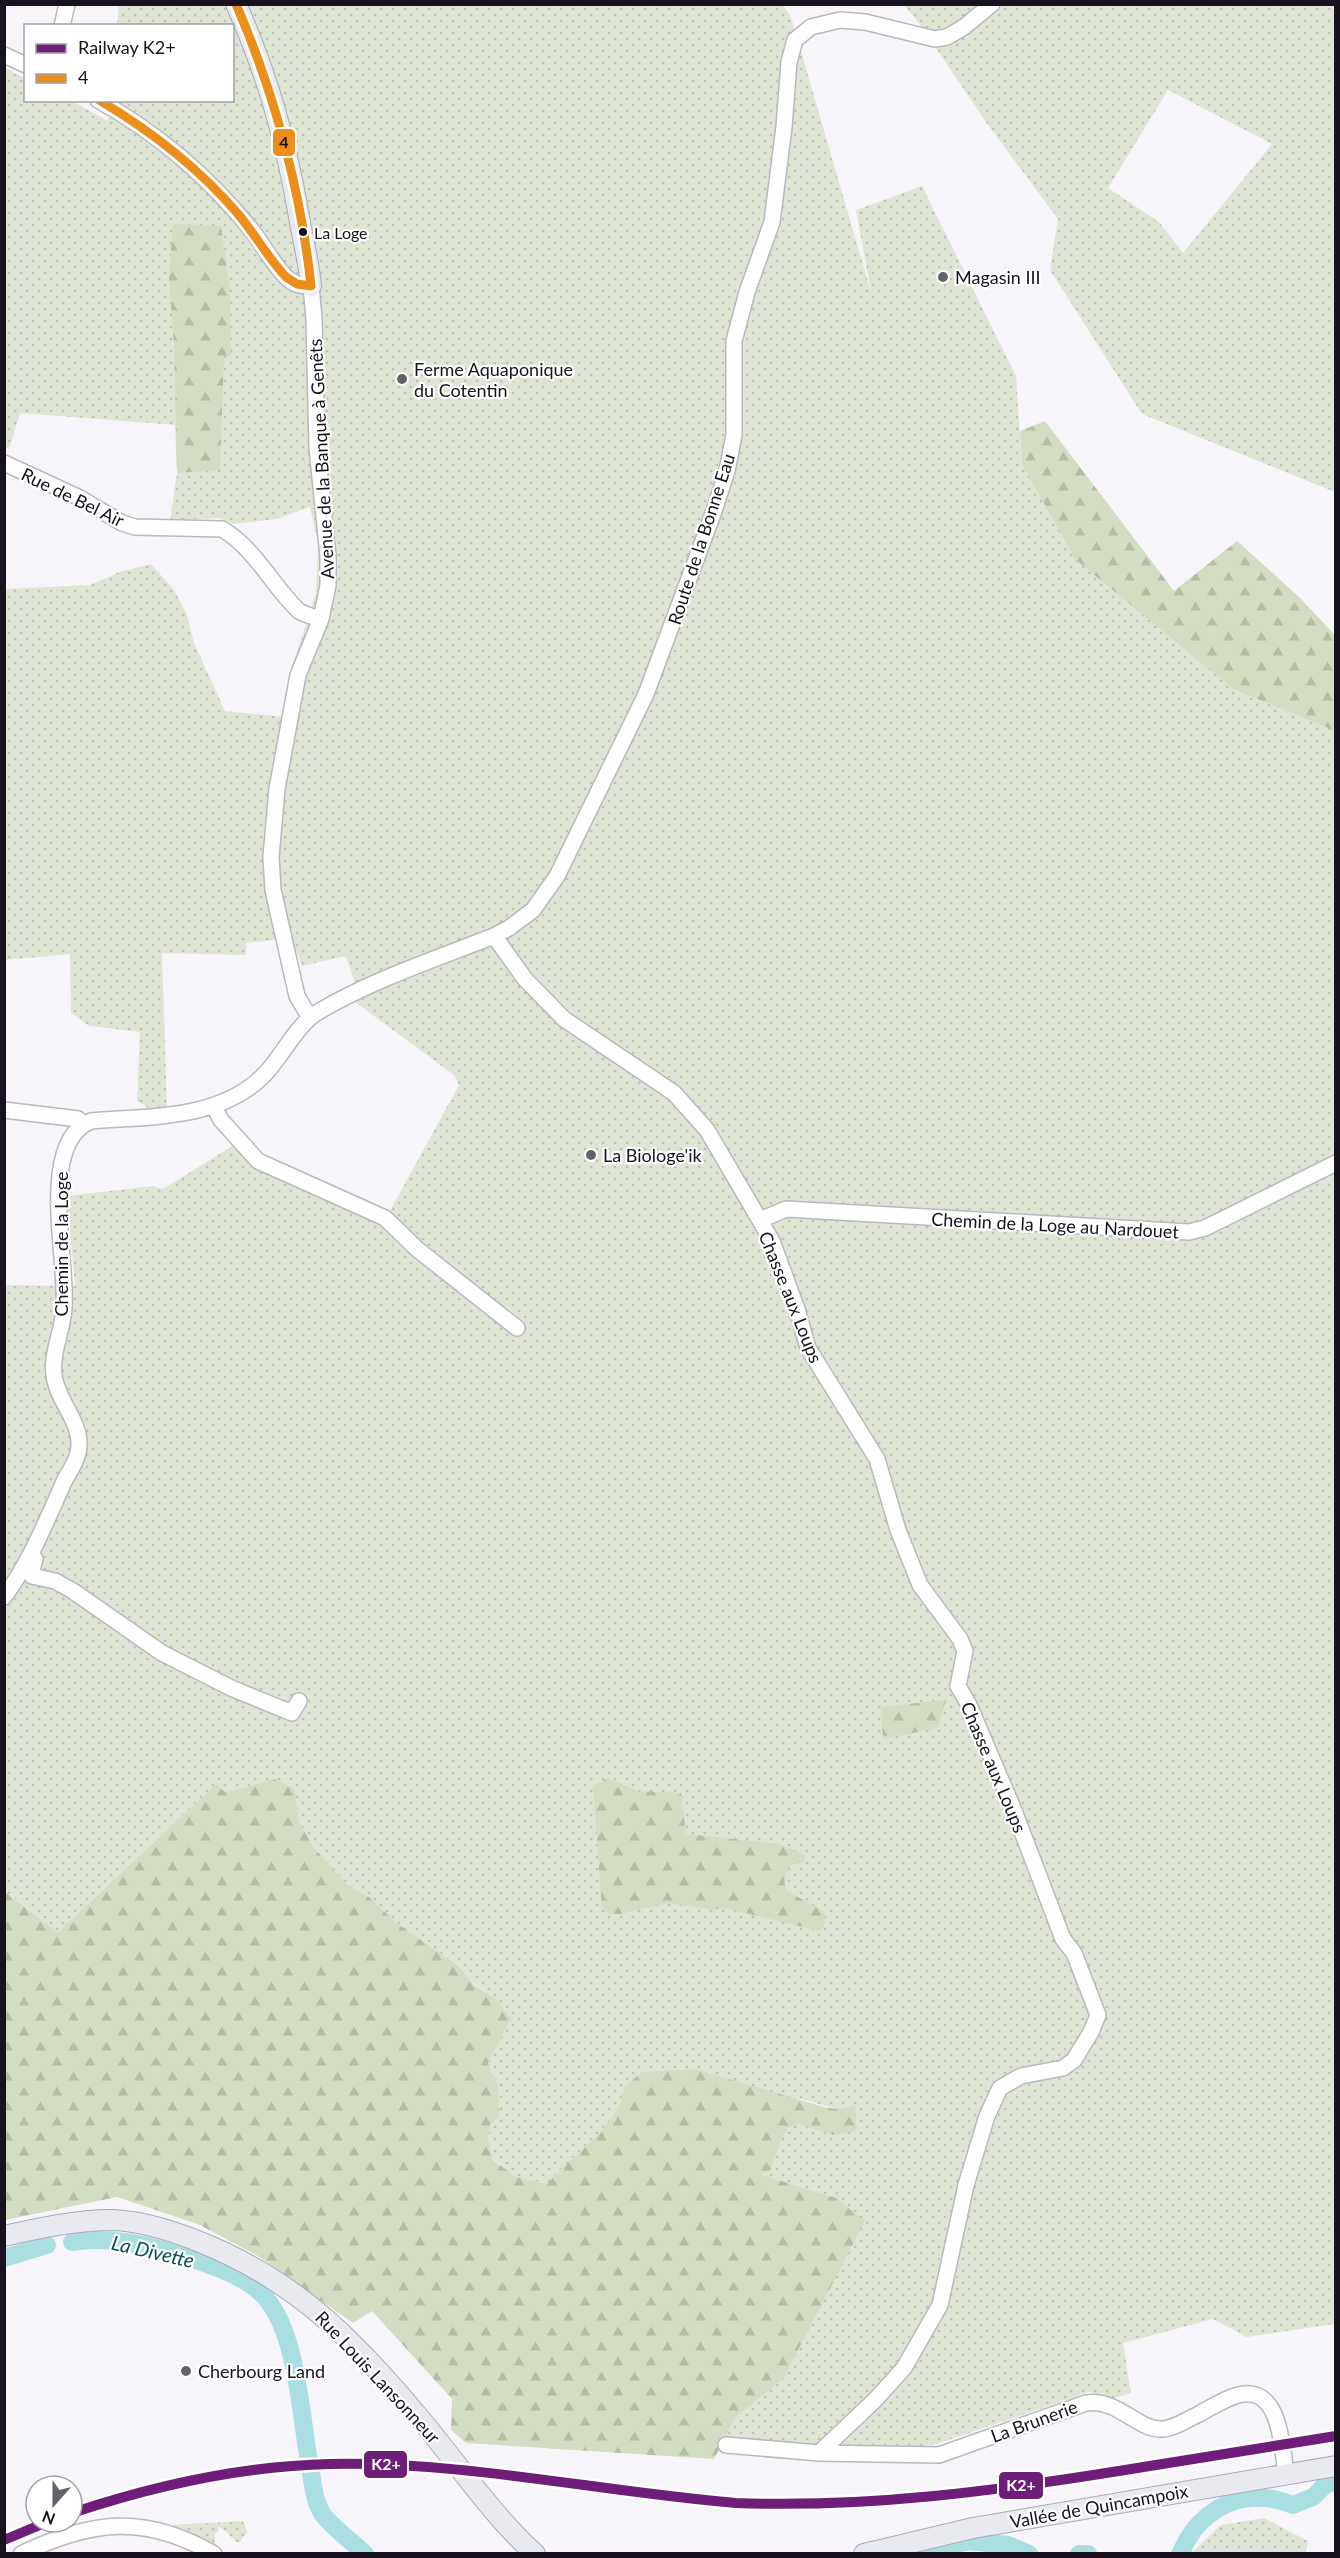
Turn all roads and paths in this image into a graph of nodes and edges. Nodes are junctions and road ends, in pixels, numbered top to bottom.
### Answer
1 (67, 4) edge
2 (236, 4) edge
3 (992, 4) edge
4 (62, 24) edge
5 (4, 55) edge
6 (24, 64) edge
7 (101, 102) edge
8 (311, 286) junction
9 (4, 463) edge
10 (321, 619) junction
11 (494, 936) junction
12 (310, 1018) junction
13 (214, 1107) junction
14 (4, 1110) edge
15 (82, 1125) junction
16 (1335, 1163) edge
17 (760, 1220) junction
18 (517, 1328) dead end
19 (38, 1544) junction
20 (4, 1597) edge
21 (299, 1701) dead end
22 (4, 2236) edge
23 (726, 2445) dead end
24 (819, 2453) junction
25 (1335, 2466) edge
26 (1286, 2474) junction
27 (21, 2553) edge
28 (214, 2553) edge
29 (535, 2553) edge
30 (864, 2553) edge

1 - 4 street
2 - 8 main road, Avenue de la Banque à Genêts
3 - 11 street, Route de la Bonne Eau
5 - 6 street
7 - 8 street
8 - 10 street, Avenue de la Banque à Genêts
9 - 10 street, Rue de Bel Air
10 - 12 street, Avenue de la Banque à Genêts
11 - 12 street, Route de la Bonne Eau
11 - 17 street, Chasse aux Loups
12 - 13 street
13 - 15 street
13 - 18 street
14 - 15 street
15 - 19 street, Chemin de la Loge
16 - 17 street, Chemin de la Loge au Nardouet
17 - 24 street, Chasse aux Loups
19 - 20 street, Chemin de la Loge
19 - 21 street
22 - 29 main road, Rue Louis Lansonneur
23 - 24 street, La Brunerie
24 - 26 street, La Brunerie
25 - 26 main road, Vallée de Quincampoix
26 - 30 main road, Vallée de Quincampoix
27 - 28 street

